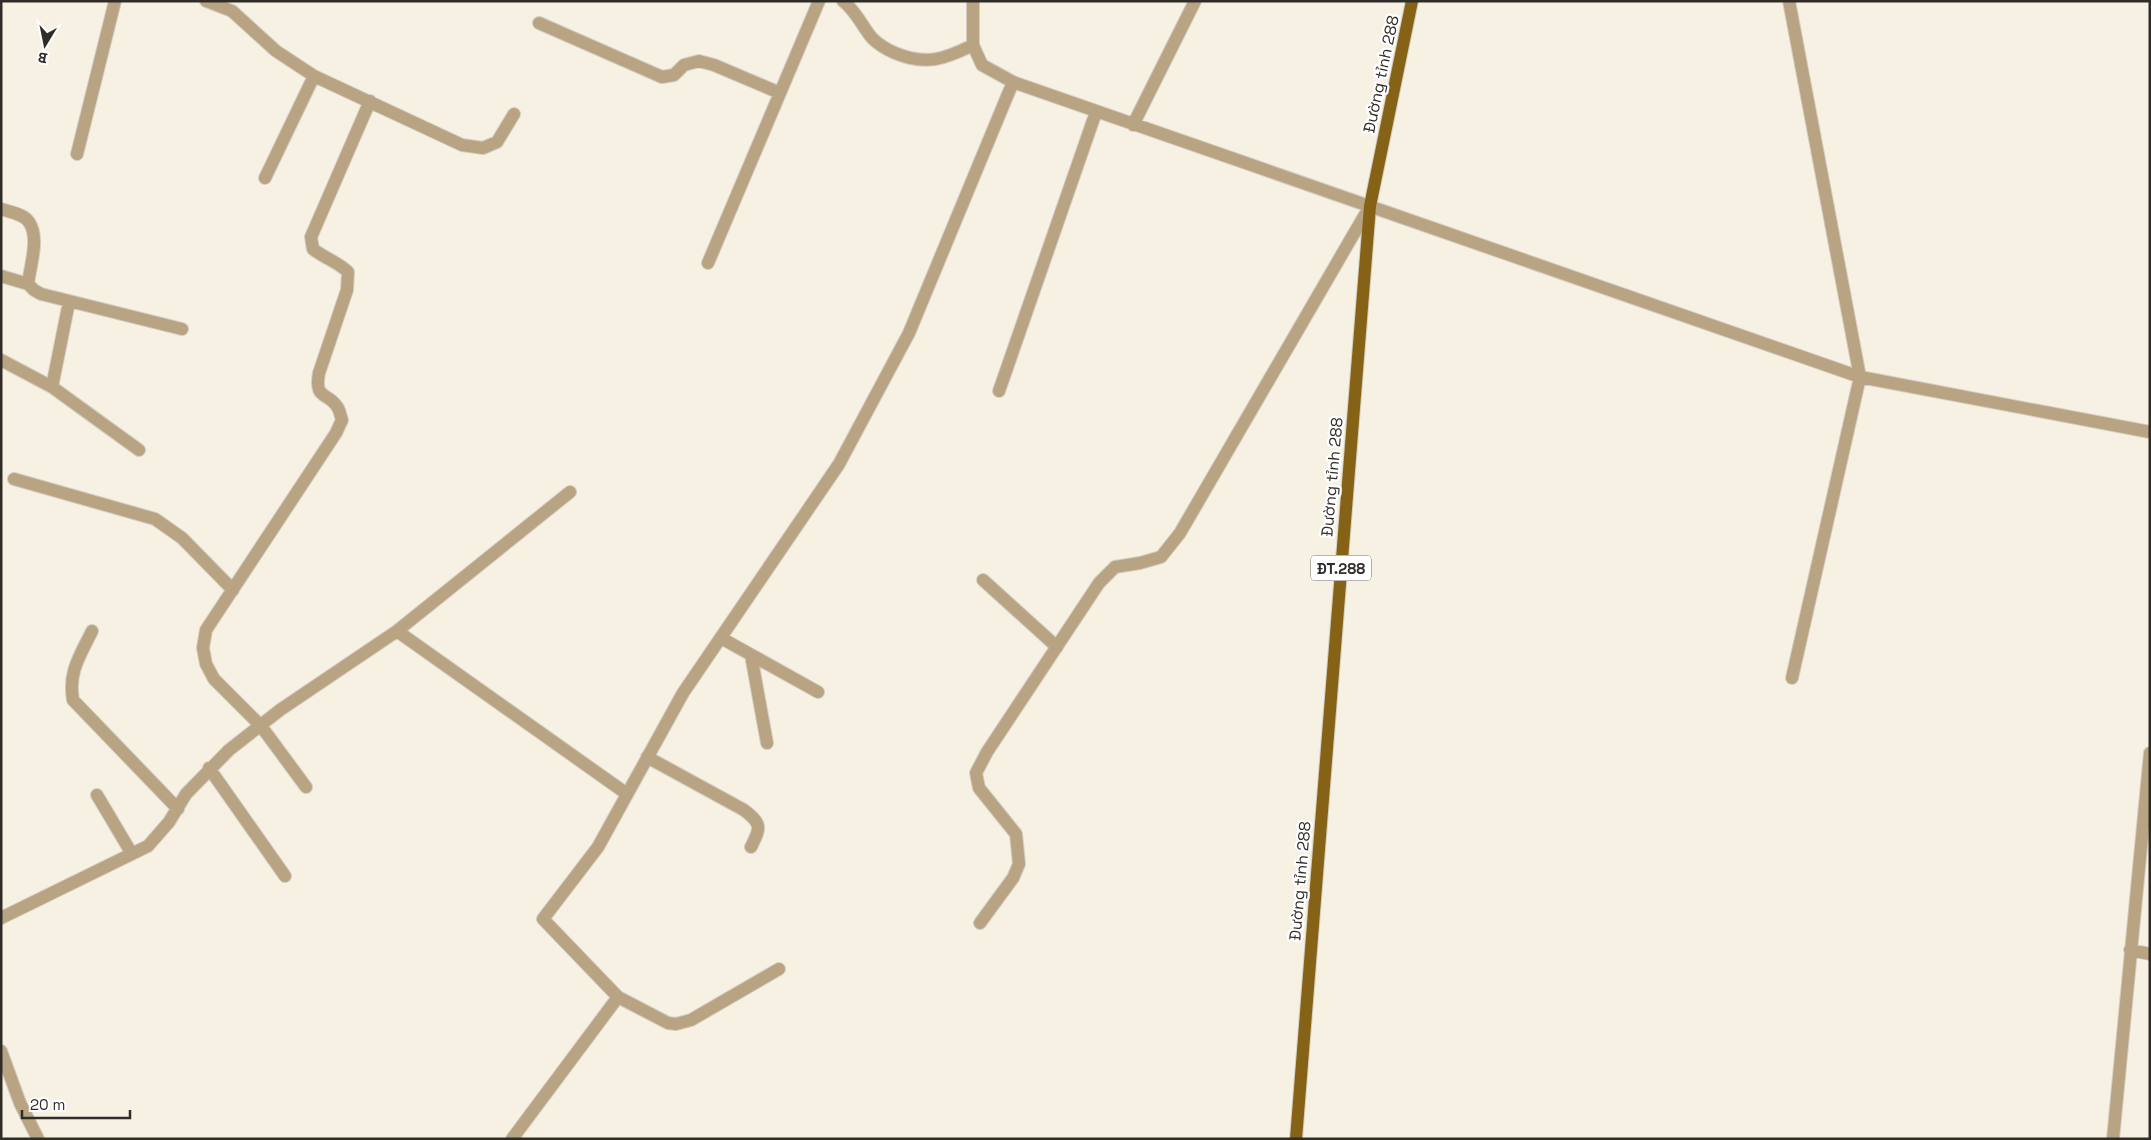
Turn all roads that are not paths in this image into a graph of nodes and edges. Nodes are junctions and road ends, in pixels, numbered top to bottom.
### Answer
1 (115, 1) edge
2 (206, 1) edge
3 (819, 1) edge
4 (843, 1) edge
5 (972, 1) edge
6 (1195, 1) edge
7 (1412, 1) edge
8 (1789, 1) edge
9 (539, 23) dead end
10 (974, 45) junction
11 (314, 76) junction
12 (1013, 82) junction
13 (780, 93) junction
14 (370, 100) junction
15 (1096, 112) junction
16 (514, 114) dead end
17 (1133, 125) junction
18 (77, 154) dead end
19 (265, 178) dead end
20 (1370, 206) junction
21 (1, 209) edge
22 (708, 263) dead end
23 (1, 276) edge
24 (28, 284) junction
25 (69, 302) junction
26 (182, 329) dead end
27 (1, 360) edge
28 (1860, 376) junction
29 (52, 387) junction
30 (998, 390) dead end
31 (2150, 432) edge
32 (139, 450) dead end
33 (14, 479) dead end
34 (570, 492) dead end
35 (983, 580) dead end
36 (233, 590) junction
37 (92, 631) dead end
38 (397, 631) junction
39 (721, 638) junction
40 (1058, 646) junction
41 (751, 655) junction
42 (1792, 678) dead end
43 (818, 692) dead end
44 (261, 726) junction
45 (767, 743) dead end
46 (2150, 753) edge
47 (647, 757) junction
48 (209, 768) junction
49 (306, 787) dead end
50 (626, 794) junction
51 (96, 795) dead end
52 (178, 809) junction
53 (751, 846) dead end
54 (132, 854) junction
55 (285, 876) dead end
56 (1, 918) edge
57 (980, 923) dead end
58 (2130, 950) junction
59 (2150, 954) edge
60 (780, 969) dead end
61 (618, 997) junction
62 (1, 1051) edge
63 (38, 1139) edge
64 (512, 1139) edge
65 (1296, 1139) edge
66 (2113, 1139) edge

1 - 18 street
2 - 11 street
3 - 13 street
4 - 10 street
5 - 10 street
6 - 17 street
7 - 20 main road, Đường tỉnh 288 / ĐT.288
8 - 28 street
9 - 13 street
10 - 12 street
11 - 14 street
11 - 19 street
12 - 15 street
12 - 39 street
13 - 22 street
14 - 16 street
14 - 36 street
15 - 17 street
15 - 30 street
17 - 20 street
20 - 28 street
20 - 40 street
20 - 65 main road, Đường tỉnh 288 / ĐT.288
21 - 24 street
23 - 24 street
24 - 25 street
25 - 26 street
25 - 29 street
27 - 29 street
28 - 31 street
28 - 42 street
29 - 32 street
33 - 36 street
34 - 38 street
35 - 40 street
36 - 44 street
37 - 52 street
38 - 44 street
38 - 50 street
39 - 41 street
39 - 47 street
40 - 57 street
41 - 43 street
41 - 45 street
44 - 48 street
44 - 49 street
46 - 58 street
47 - 50 street
47 - 53 street
48 - 52 street
48 - 55 street
50 - 61 street
51 - 54 street
52 - 54 street
54 - 56 street
58 - 59 street
58 - 66 street
60 - 61 street
61 - 64 street
62 - 63 street

